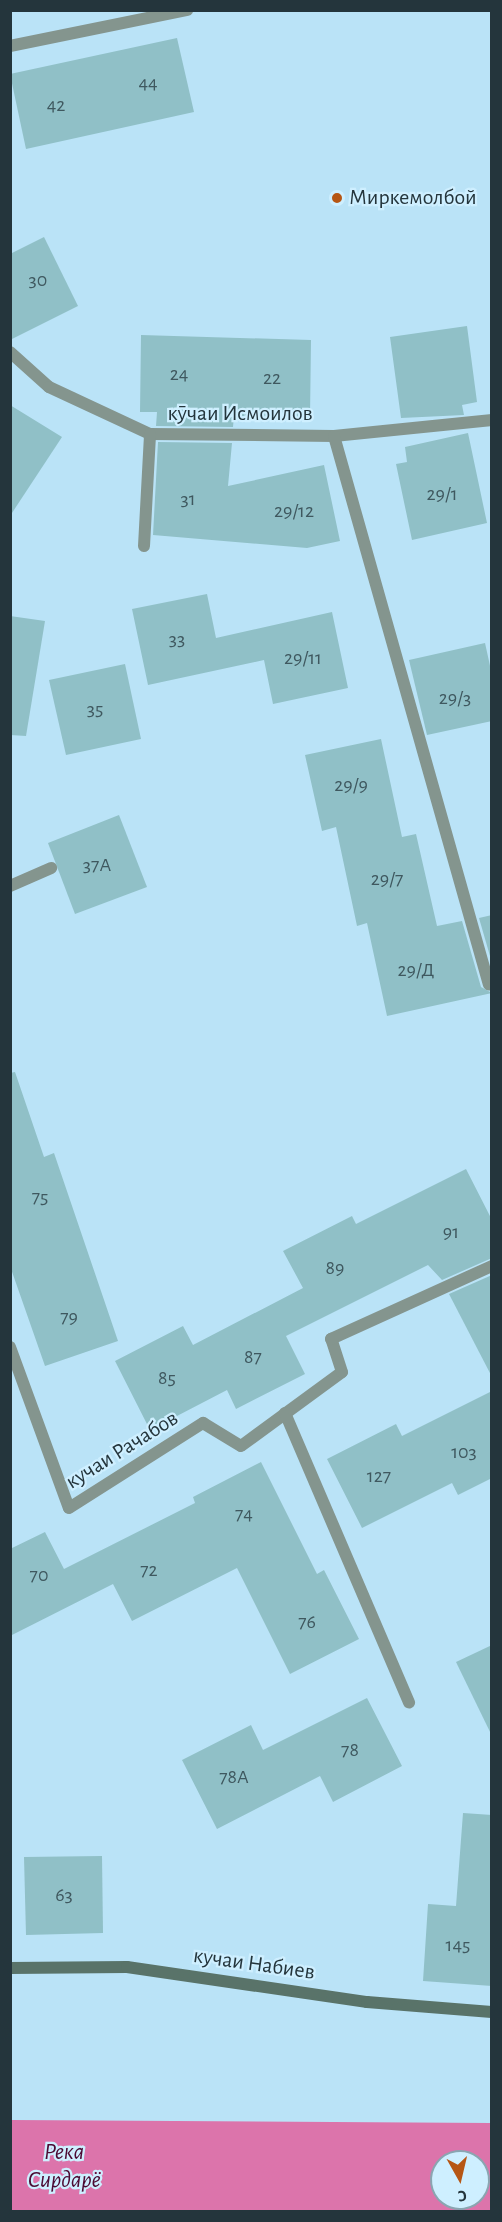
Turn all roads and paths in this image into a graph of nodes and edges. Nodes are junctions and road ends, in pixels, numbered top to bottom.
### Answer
1 (187, 10) edge
2 (10, 46) edge
3 (10, 352) edge
4 (492, 420) edge
5 (150, 434) junction
6 (334, 436) junction
7 (144, 546) dead end
8 (51, 868) dead end
9 (10, 886) edge
10 (489, 985) dead end
11 (492, 1266) edge
12 (10, 1347) edge
13 (285, 1413) junction
14 (410, 1703) dead end
15 (10, 1968) edge
16 (492, 2012) edge

1 - 2 street
3 - 5 street, кӯчаи Исмоилов
4 - 6 street, кӯчаи Исмоилов
5 - 6 street, кӯчаи Исмоилов
5 - 7 street
6 - 10 street
8 - 9 street
11 - 13 street, кучаи Рачабов
12 - 13 street, кучаи Рачабов
13 - 14 street
15 - 16 main road, кучаи Набиев

